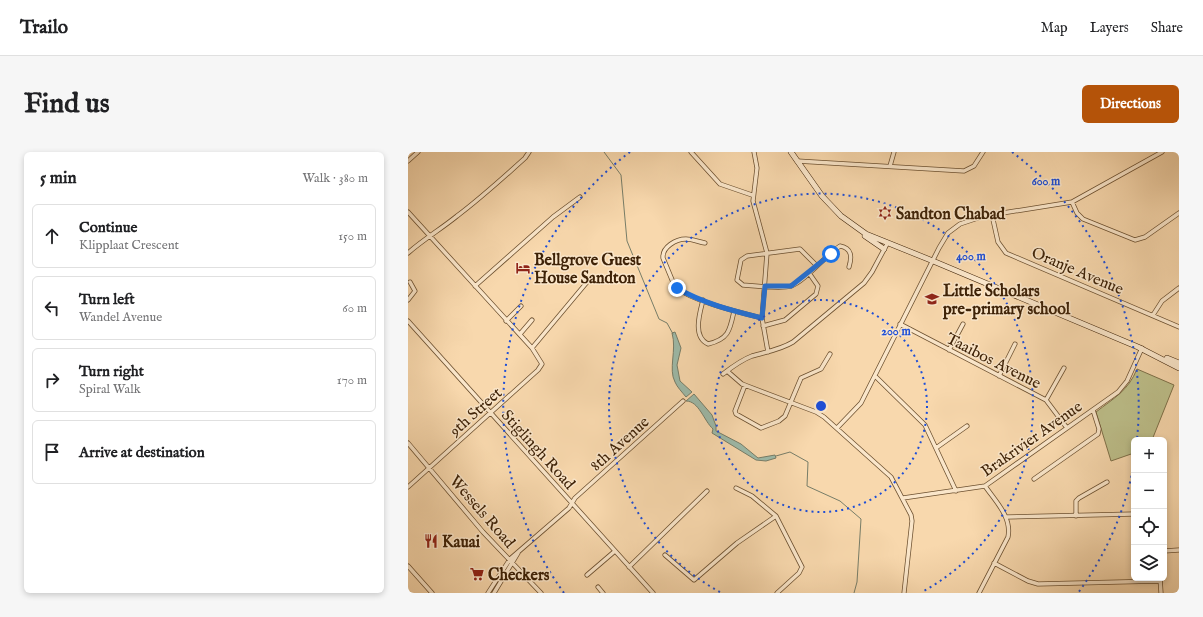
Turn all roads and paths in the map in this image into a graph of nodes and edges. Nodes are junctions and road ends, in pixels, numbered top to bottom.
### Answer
1 (418, 152) edge
2 (529, 152) edge
3 (691, 152) edge
4 (754, 152) edge
5 (791, 152) edge
6 (894, 152) edge
7 (983, 152) edge
8 (1162, 152) edge
9 (408, 161) edge
10 (796, 161) junction
11 (890, 166) junction
12 (752, 195) junction
13 (580, 197) dead end
14 (1072, 202) junction
15 (408, 212) edge
16 (1179, 213) edge
17 (992, 215) junction
18 (861, 232) junction
19 (429, 235) junction
20 (705, 243) dead end
21 (887, 244) junction
22 (884, 249) junction
23 (408, 253) edge
24 (767, 253) junction
25 (933, 261) junction
26 (817, 266) junction
27 (849, 267) dead end
28 (809, 273) junction
29 (410, 282) dead end
30 (588, 282) dead end
31 (475, 286) junction
32 (765, 286) junction
33 (1179, 288) edge
34 (408, 300) edge
35 (703, 300) junction
36 (521, 306) dead end
37 (734, 311) junction
38 (1153, 315) junction
39 (762, 318) junction
40 (532, 320) dead end
41 (408, 321) edge
42 (506, 321) junction
43 (900, 324) junction
44 (963, 324) dead end
45 (763, 326) junction
46 (1179, 327) edge
47 (520, 334) junction
48 (1015, 344) dead end
49 (532, 348) junction
50 (1140, 348) junction
51 (949, 350) junction
52 (768, 352) junction
53 (830, 354) dead end
54 (1179, 363) edge
55 (1064, 368) dead end
56 (1179, 368) edge
57 (727, 371) junction
58 (723, 374) dead end
59 (875, 376) junction
60 (999, 376) junction
61 (745, 385) junction
62 (1046, 400) junction
63 (683, 401) dead end
64 (791, 402) junction
65 (1093, 410) junction
66 (491, 414) junction
67 (967, 426) dead end
68 (837, 428) junction
69 (1067, 428) junction
70 (408, 443) edge
71 (936, 448) junction
72 (429, 468) junction
73 (1034, 479) dead end
74 (1107, 482) dead end
75 (985, 486) junction
76 (408, 487) edge
77 (736, 488) dead end
78 (707, 491) dead end
79 (956, 491) junction
80 (903, 498) junction
81 (572, 503) junction
82 (1131, 514) edge
83 (776, 516) junction
84 (1076, 516) junction
85 (1007, 517) junction
86 (1179, 550) edge
87 (615, 551) junction
88 (1167, 551) edge
89 (665, 555) dead end
90 (511, 561) junction
91 (994, 563) junction
92 (408, 566) edge
93 (629, 567) junction
94 (587, 575) dead end
95 (1131, 581) edge
96 (1160, 581) edge
97 (598, 587) dead end
98 (432, 593) edge
99 (488, 593) edge
100 (494, 593) edge
101 (540, 593) edge
102 (603, 593) edge
103 (652, 593) edge
104 (777, 593) edge
105 (904, 593) edge
106 (979, 593) edge
107 (1161, 593) edge

1 - 9 street
2 - 19 street
3 - 12 street
4 - 12 street
5 - 10 main road
6 - 11 street
7 - 11 street
8 - 14 street
10 - 11 street
10 - 18 main road
12 - 24 street
13 - 31 street
14 - 16 street
14 - 17 street
15 - 19 street
17 - 25 street
17 - 38 street, Oranje Avenue
18 - 21 main road
18 - 22 main road
19 - 23 street
19 - 31 street
20 - 35 street
21 - 22 street
21 - 25 main road
22 - 52 street
24 - 26 street
24 - 32 street
24 - 32 street
25 - 43 street
25 - 50 main road
26 - 27 street
26 - 28 street
28 - 32 street
28 - 45 street
29 - 34 street
30 - 49 street
31 - 42 street
32 - 39 street
33 - 38 street
35 - 37 street
35 - 37 street
36 - 42 street
37 - 39 street
38 - 46 street, Oranje Avenue
39 - 45 street
40 - 47 street
41 - 66 street, Stiglingh Road
42 - 47 street
43 - 51 street, Taaibos Avenue
43 - 59 street
44 - 51 street
45 - 52 street
47 - 49 street
48 - 60 street
49 - 66 street, 9th Street
50 - 54 main road
50 - 56 main road
50 - 65 street, Brakrivier Avenue
51 - 60 street, Taaibos Avenue
52 - 57 street
53 - 64 street
55 - 62 street
57 - 58 street
57 - 61 street
59 - 68 street
59 - 71 street
60 - 62 street, Taaibos Avenue
61 - 64 street
61 - 64 street
62 - 69 street, Taaibos Avenue
63 - 81 street, 8th Avenue
64 - 68 street
65 - 69 street, Brakrivier Avenue
65 - 73 street
66 - 72 street, 9th Street
66 - 81 street, Stiglingh Road
67 - 71 street
68 - 80 street
69 - 75 street, Brakrivier Avenue
70 - 72 street, Wessels Road
71 - 79 street
72 - 76 street, 9th Street
72 - 90 street, Wessels Road
74 - 84 street
75 - 79 street, Brakrivier Avenue
75 - 85 street
77 - 83 street
78 - 93 street
79 - 80 street, Brakrivier Avenue
80 - 105 street
81 - 87 street, Stiglingh Road
81 - 90 street, 8th Avenue
82 - 84 street
83 - 89 street
83 - 104 street
84 - 85 street
85 - 91 street
86 - 88 street
87 - 93 street, Stiglingh Road
87 - 94 street
90 - 99 street
90 - 100 street
90 - 101 street, Wessels Road
91 - 95 street
91 - 106 street
92 - 98 street
93 - 103 street, Stiglingh Road
96 - 107 street
97 - 102 street

